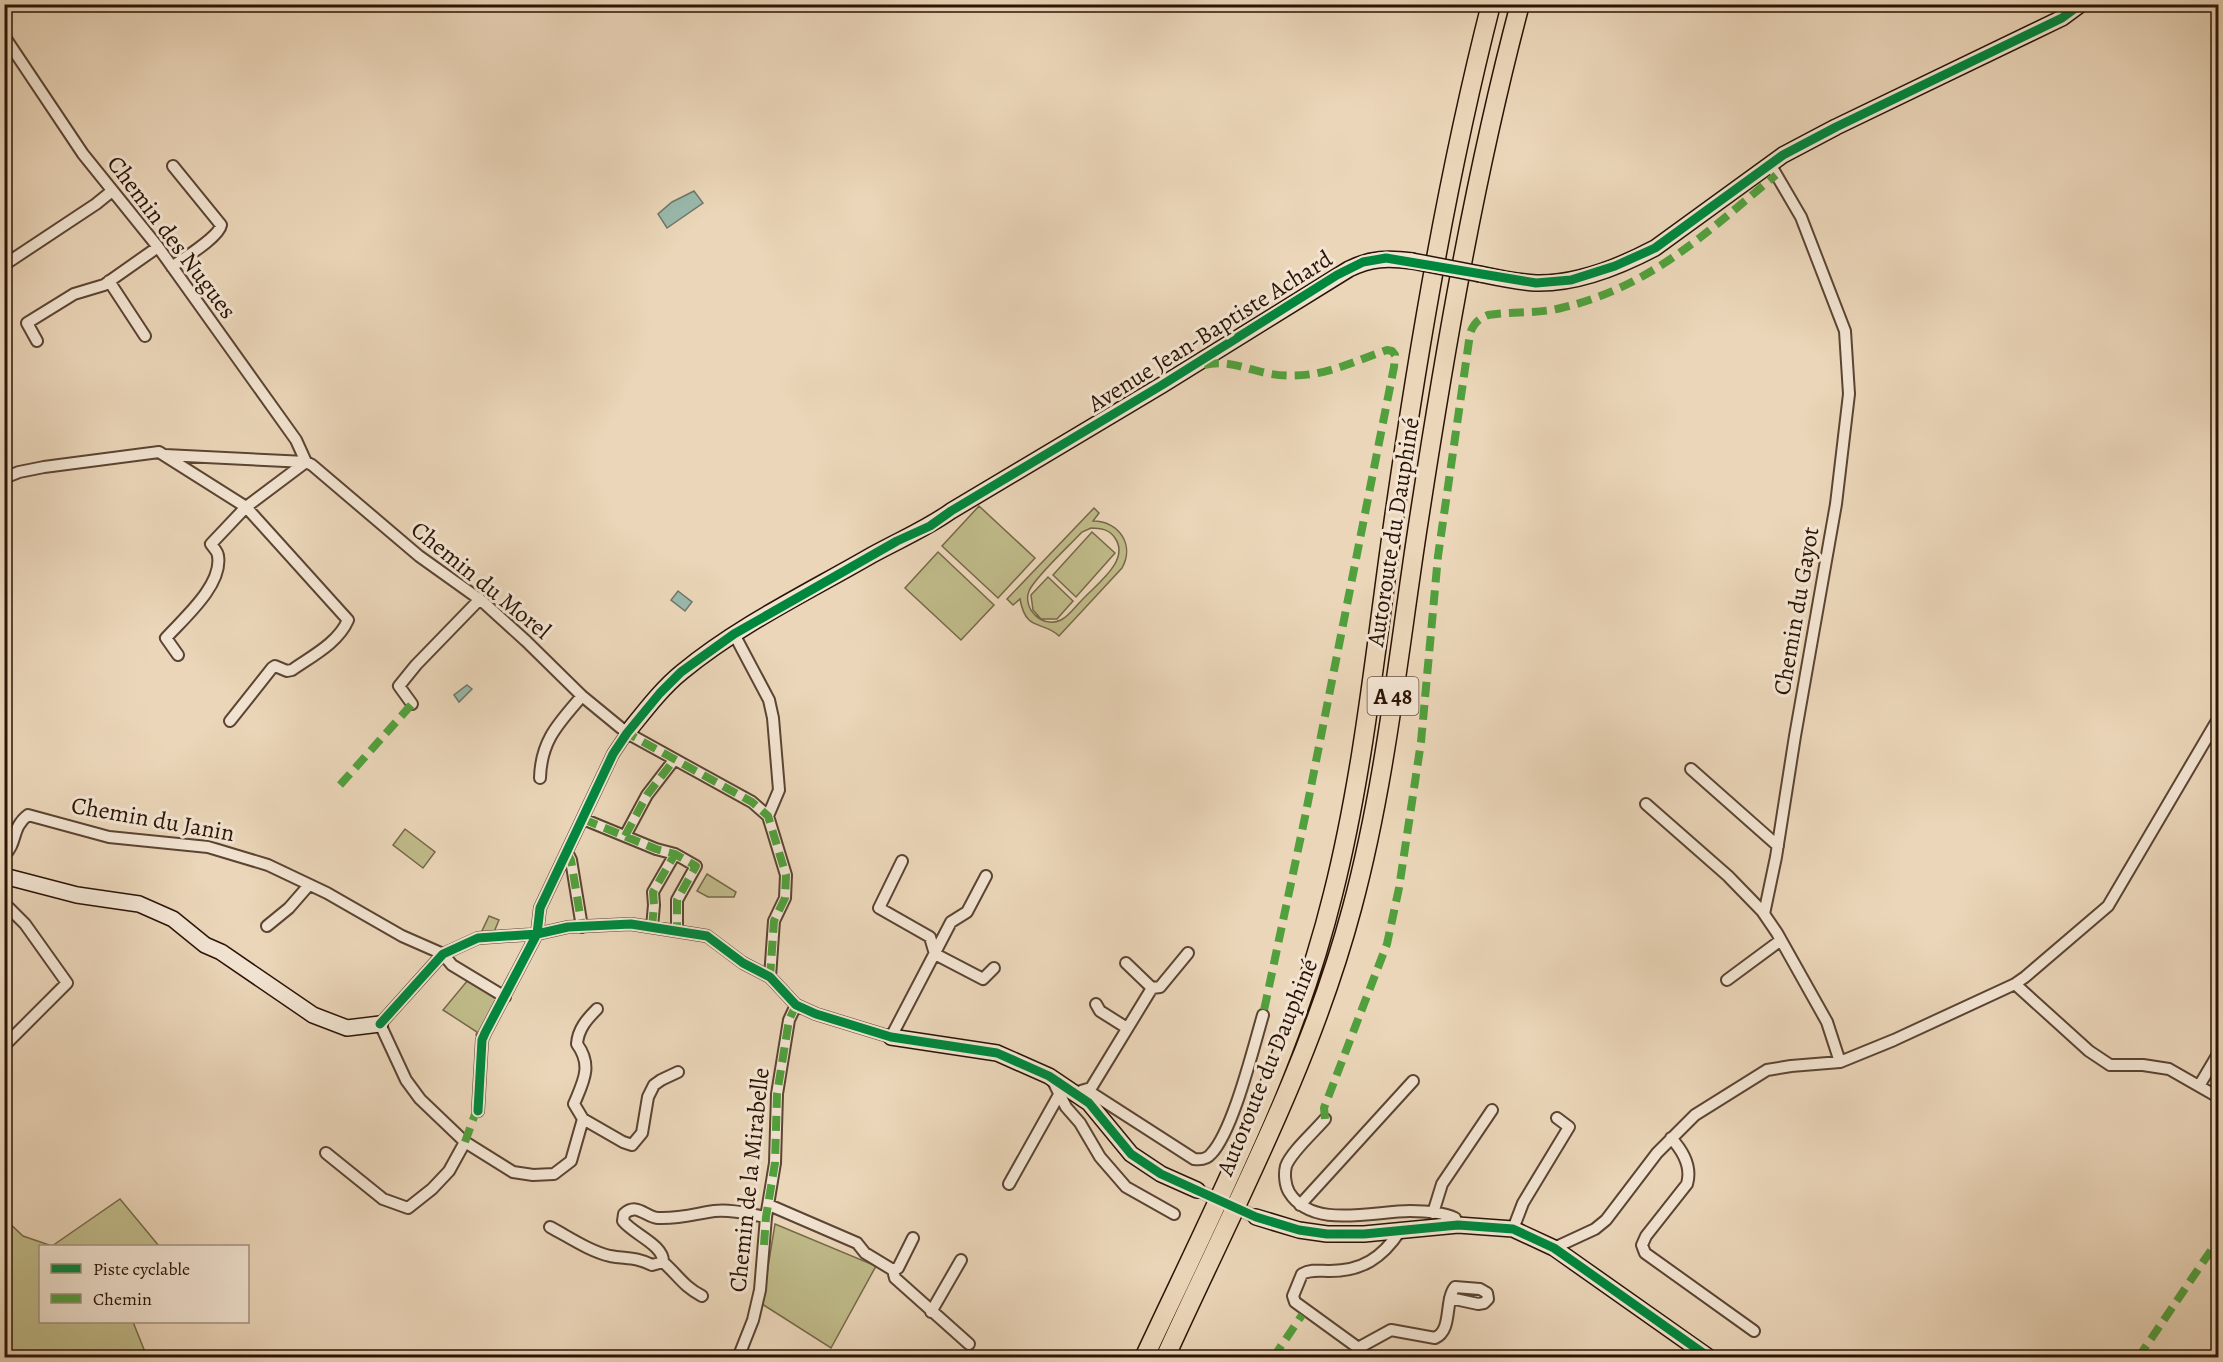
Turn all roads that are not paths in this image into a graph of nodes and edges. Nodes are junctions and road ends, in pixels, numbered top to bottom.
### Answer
1 (1491, 4) edge
2 (1520, 4) edge
3 (2081, 4) edge
4 (4, 36) edge
5 (1770, 164) junction
6 (173, 166) dead end
7 (112, 191) junction
8 (158, 247) junction
9 (4, 265) edge
10 (172, 267) junction
11 (109, 281) junction
12 (145, 336) dead end
13 (37, 341) dead end
14 (165, 455) junction
15 (306, 462) junction
16 (4, 478) edge
17 (246, 507) junction
18 (480, 599) junction
19 (734, 634) junction
20 (178, 655) dead end
21 (582, 696) junction
22 (412, 704) dead end
23 (2218, 718) edge
24 (230, 721) dead end
25 (627, 733) junction
26 (674, 760) junction
27 (1691, 769) dead end
28 (540, 778) dead end
29 (1646, 804) dead end
30 (768, 816) junction
31 (584, 819) junction
32 (625, 836) junction
33 (1778, 846) junction
34 (567, 852) junction
35 (675, 854) junction
36 (4, 856) edge
37 (902, 861) dead end
38 (4, 876) edge
39 (986, 876) dead end
40 (309, 885) junction
41 (4, 903) edge
42 (1764, 914) junction
43 (267, 926) dead end
44 (582, 927) junction
45 (652, 927) junction
46 (677, 930) junction
47 (537, 934) junction
48 (1781, 940) junction
49 (1188, 953) dead end
50 (443, 954) junction
51 (935, 954) junction
52 (1126, 963) dead end
53 (994, 968) dead end
54 (770, 977) junction
55 (1727, 980) dead end
56 (2015, 984) junction
57 (1152, 988) junction
58 (505, 997) junction
59 (1096, 1004) dead end
60 (796, 1005) junction
61 (597, 1009) dead end
62 (1263, 1015) dead end
63 (373, 1025) junction
64 (1127, 1028) junction
65 (898, 1038) junction
66 (4, 1046) edge
67 (2218, 1054) edge
68 (1840, 1062) junction
69 (678, 1072) dead end
70 (1413, 1081) dead end
71 (2199, 1086) junction
72 (1067, 1093) junction
73 (2218, 1097) edge
74 (1492, 1110) dead end
75 (478, 1111) dead end
76 (1557, 1118) dead end
77 (583, 1119) junction
78 (1325, 1119) dead end
79 (1671, 1138) junction
80 (465, 1142) junction
81 (326, 1153) dead end
82 (1009, 1184) dead end
83 (1197, 1190) tunnel mouth
84 (769, 1205) junction
85 (1300, 1205) junction
86 (1433, 1213) junction
87 (1174, 1214) dead end
88 (766, 1217) junction
89 (1256, 1217) tunnel mouth
90 (1458, 1225) junction
91 (550, 1227) dead end
92 (1513, 1229) junction
93 (1400, 1231) junction
94 (913, 1239) dead end
95 (1554, 1248) junction
96 (961, 1260) dead end
97 (663, 1262) junction
98 (893, 1269) junction
99 (702, 1296) dead end
100 (1450, 1298) dead end
101 (931, 1312) junction
102 (1754, 1331) dead end
103 (969, 1344) dead end
104 (738, 1358) edge
105 (1144, 1358) edge
106 (1165, 1358) edge
107 (1710, 1358) edge

1 - 105 highway, Autoroute du Dauphiné / A 48
2 - 106 highway, Autoroute du Dauphiné / A 48
3 - 5 street, Avenue Jean-Baptiste Achard
4 - 7 street, Chemin des Nugues
5 - 19 street, Avenue Jean-Baptiste Achard, bridge
5 - 33 street, Chemin du Gayot
6 - 10 street
7 - 8 street, Chemin des Nugues
7 - 9 street
8 - 10 street, Chemin des Nugues
8 - 11 street
10 - 15 street, Chemin des Nugues
11 - 12 street
11 - 13 street
14 - 15 street
14 - 16 street
14 - 17 street
15 - 17 street
15 - 18 street, Chemin du Morel
17 - 20 street
17 - 24 street
18 - 21 street, Chemin du Morel
18 - 22 street
19 - 25 street, Avenue Jean-Baptiste Achard
19 - 30 street
21 - 25 street, Chemin du Morel
21 - 28 street
23 - 56 street
25 - 26 street, Chemin du Morel
25 - 31 street
26 - 30 street, Chemin du Morel
26 - 32 street
27 - 33 street
29 - 42 street
30 - 54 street
31 - 32 street
31 - 34 street
32 - 35 street
33 - 42 street, Chemin du Gayot
34 - 44 street
34 - 47 street
35 - 45 street
35 - 46 street
36 - 40 street, Chemin du Janin
37 - 51 street
38 - 63 street
39 - 51 street
40 - 43 street
40 - 50 street, Chemin du Janin
41 - 66 street
42 - 48 street
44 - 45 street
44 - 47 street
45 - 46 street
46 - 54 street
47 - 50 street
47 - 58 street
48 - 55 street
48 - 68 street
49 - 57 street
50 - 58 street, Chemin du Janin
50 - 63 street
51 - 53 street
51 - 65 street
52 - 57 street
54 - 60 street
56 - 68 street
56 - 71 street
57 - 64 street
58 - 75 street
59 - 64 street
60 - 65 street
60 - 84 street, Chemin de la Mirabelle
61 - 77 street
62 - 72 street
63 - 80 street
64 - 72 street
65 - 72 street
67 - 71 street
68 - 79 street
69 - 77 street
70 - 85 street
71 - 73 street
72 - 82 street
72 - 83 street
72 - 87 street
74 - 86 street
76 - 92 street
77 - 80 street
78 - 85 street
79 - 95 street
79 - 102 street
80 - 81 street
84 - 88 street, Chemin de la Mirabelle
84 - 98 street
85 - 86 street
86 - 90 street
88 - 97 street
88 - 104 street, Chemin de la Mirabelle
89 - 93 street
90 - 92 street
90 - 93 street
91 - 97 street
92 - 95 street
93 - 100 street
94 - 98 street
95 - 107 street
96 - 101 street
97 - 99 street
98 - 101 street
101 - 103 street

